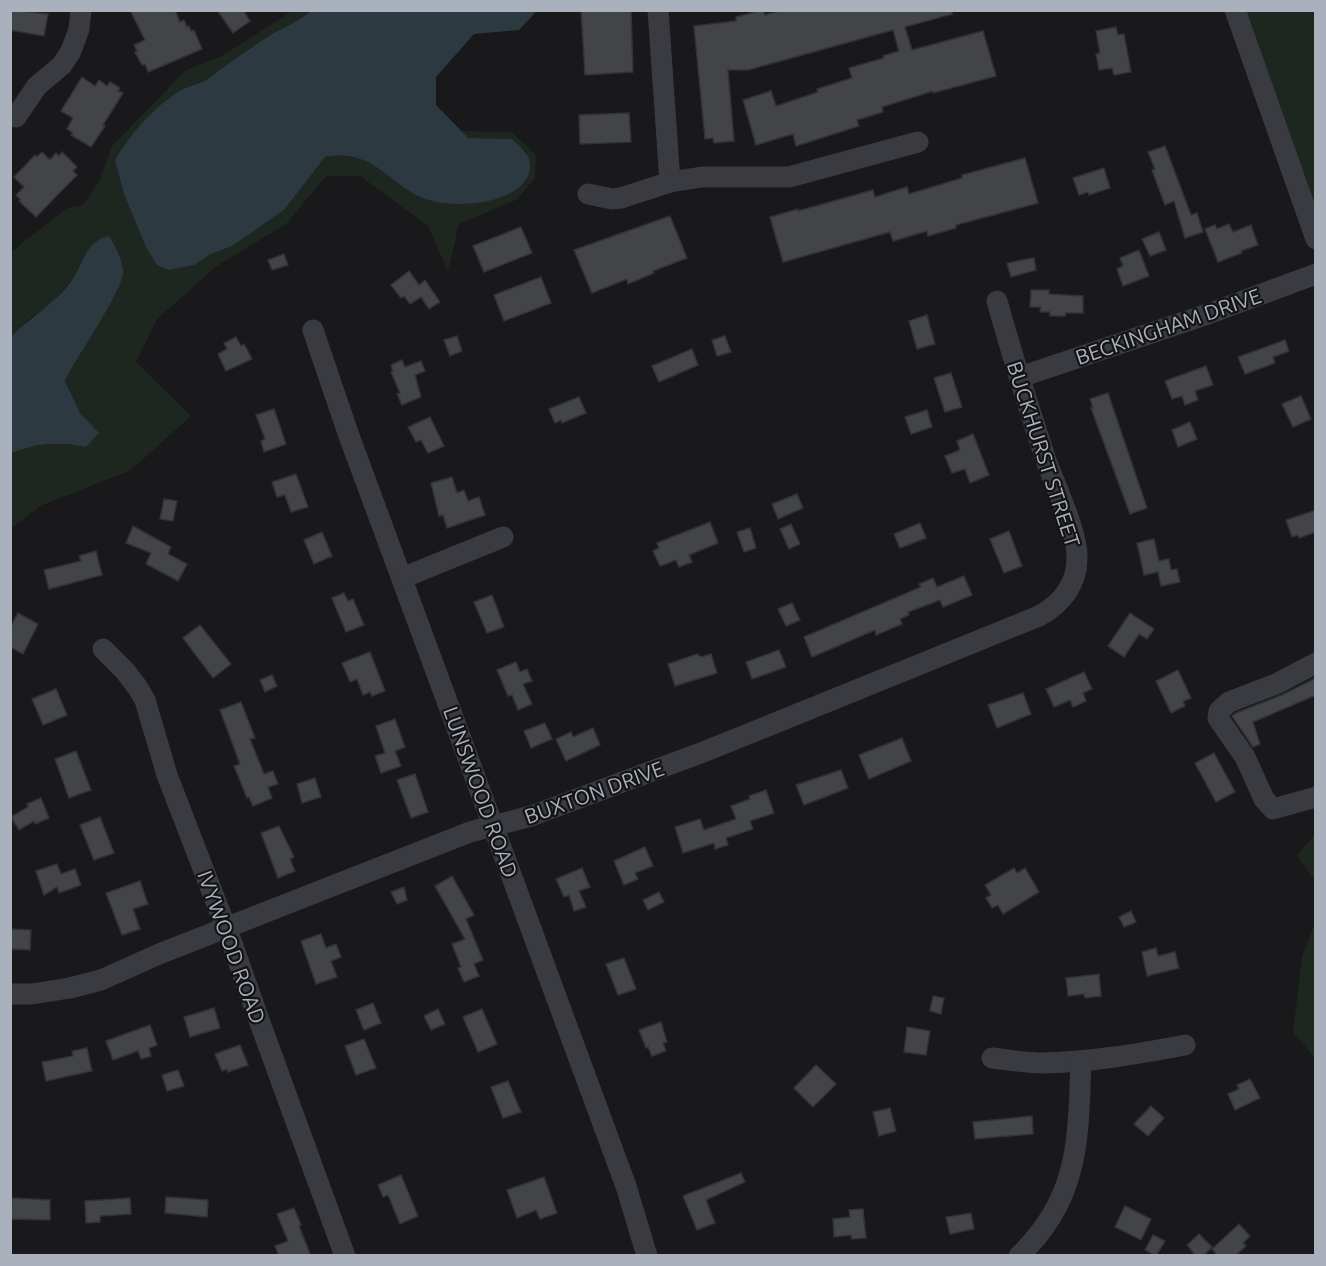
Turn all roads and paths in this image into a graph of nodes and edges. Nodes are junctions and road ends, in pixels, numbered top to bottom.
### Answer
1 (81, 10) edge
2 (658, 10) edge
3 (1235, 10) edge
4 (16, 117) dead end
5 (918, 142) dead end
6 (670, 182) junction
7 (588, 195) dead end
8 (1316, 239) edge
9 (1316, 274) edge
10 (996, 301) dead end
11 (313, 330) dead end
12 (1020, 377) junction
13 (504, 537) dead end
14 (402, 578) junction
15 (103, 649) dead end
16 (1316, 663) edge
17 (893, 675) joint
18 (1316, 797) edge
19 (494, 826) junction
20 (227, 928) junction
21 (10, 994) edge
22 (1185, 1045) dead end
23 (992, 1058) dead end
24 (1081, 1061) junction
25 (345, 1256) edge
26 (647, 1256) edge
27 (1019, 1256) edge

1 - 4 street
2 - 6 street
3 - 8 street
5 - 6 street
6 - 7 street
9 - 12 street, BECKINGHAM DRIVE
10 - 12 street, BUCKHURST STREET
11 - 14 street, LUNSWOOD ROAD
12 - 17 street, BUCKHURST STREET
13 - 14 street
14 - 19 street, LUNSWOOD ROAD
15 - 20 street, IVYWOOD ROAD
16 - 18 street
17 - 19 street, BUXTON DRIVE
19 - 20 street, BUXTON DRIVE
19 - 26 street, LUNSWOOD ROAD
20 - 21 street, BUXTON DRIVE
20 - 25 street, IVYWOOD ROAD
22 - 24 street
23 - 24 street
24 - 27 street

